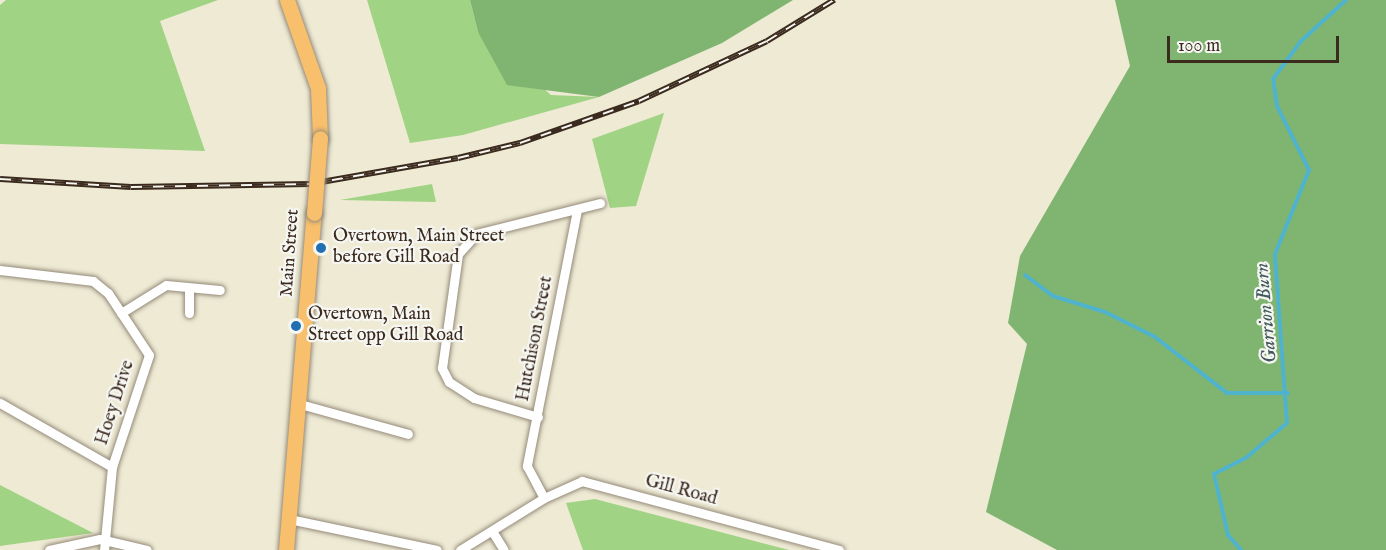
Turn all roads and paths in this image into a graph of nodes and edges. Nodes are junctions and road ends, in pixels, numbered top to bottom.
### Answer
1 (287, 0) edge
2 (600, 204) dead end
3 (577, 210) junction
4 (0, 270) edge
5 (189, 288) junction
6 (220, 290) dead end
7 (121, 313) junction
8 (189, 313) dead end
9 (0, 403) edge
10 (300, 404) junction
11 (538, 417) junction
12 (408, 434) dead end
13 (112, 467) junction
14 (544, 498) junction
15 (289, 519) junction
16 (492, 531) junction
17 (107, 540) junction
18 (49, 550) edge
19 (104, 550) edge
20 (147, 550) edge
21 (286, 550) edge
22 (437, 550) edge
23 (460, 550) edge
24 (504, 550) edge
25 (839, 550) edge

1 - 10 main road, Main Street, bridge
2 - 3 street
3 - 11 street, Hutchison Street
3 - 11 street
4 - 7 street, Hoey Drive
5 - 6 street
5 - 7 street
5 - 8 street
7 - 13 street, Hoey Drive
9 - 13 street
10 - 12 street
10 - 15 main road, Main Street
11 - 14 street, Hutchison Street
13 - 17 street, Hoey Drive
14 - 16 street, Gill Road
14 - 25 street, Gill Road
15 - 21 main road, Main Street
15 - 22 street
16 - 23 street, Gill Road
16 - 24 street
17 - 18 street
17 - 19 street, Hoey Drive
17 - 20 street

